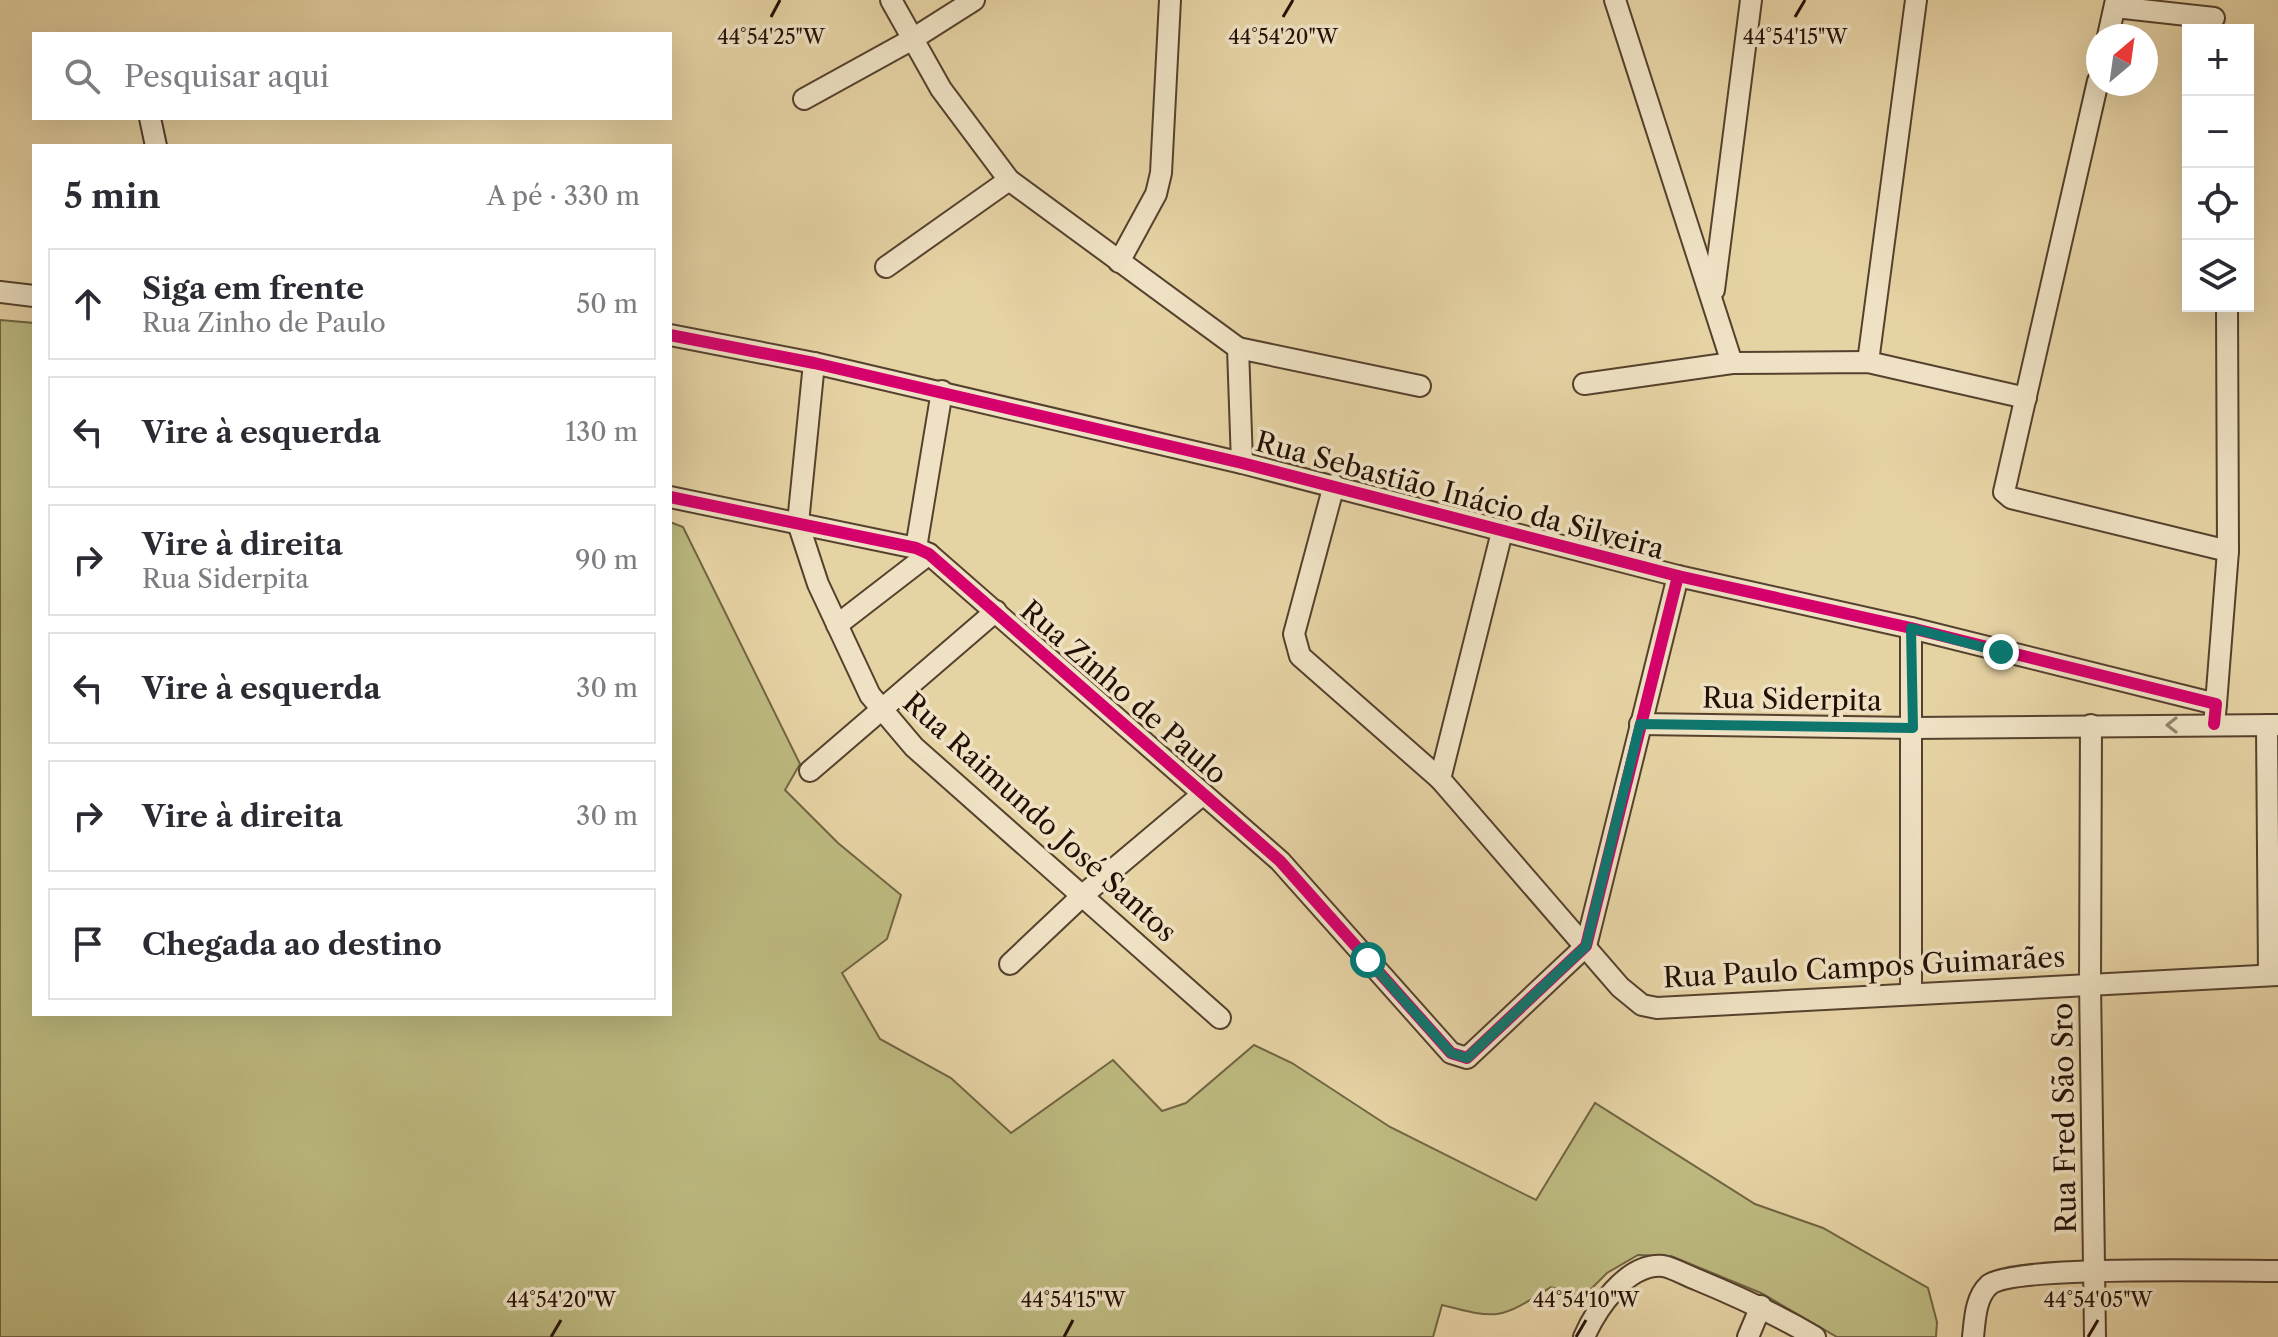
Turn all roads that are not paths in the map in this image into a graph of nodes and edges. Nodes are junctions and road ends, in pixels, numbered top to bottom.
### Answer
1 (891, 0) edge
2 (974, 0) edge
3 (1170, 0) edge
4 (1615, 0) edge
5 (1751, 0) edge
6 (1916, 0) edge
7 (2116, 3) edge
8 (2214, 16) edge
9 (2111, 24) edge
10 (911, 40) junction
11 (2095, 96) edge
12 (804, 99) dead end
13 (150, 120) edge
14 (156, 144) edge
15 (1009, 180) junction
16 (1119, 262) junction
17 (886, 267) dead end
18 (0, 292) edge
19 (32, 296) edge
20 (1713, 298) junction
21 (2227, 312) edge
22 (672, 335) edge
23 (1238, 348) junction
24 (1868, 362) junction
25 (814, 363) junction
26 (1732, 363) junction
27 (1584, 384) dead end
28 (1420, 386) dead end
29 (942, 391) junction
30 (2026, 398) junction
31 (1242, 463) junction
32 (1334, 485) junction
33 (672, 497) edge
34 (798, 523) junction
35 (1502, 532) junction
36 (922, 551) junction
37 (2228, 551) junction
38 (1678, 576) junction
39 (996, 611) junction
40 (837, 625) junction
41 (1911, 628) junction
42 (880, 711) junction
43 (2215, 714) junction
44 (1640, 724) junction
45 (2091, 725) junction
46 (2273, 725) edge
47 (1913, 728) junction
48 (810, 771) dead end
49 (1440, 779) junction
50 (1203, 794) junction
51 (1083, 895) junction
52 (1586, 946) junction
53 (1010, 964) dead end
54 (2274, 975) edge
55 (2090, 983) junction
56 (1911, 992) junction
57 (1220, 1018) dead end
58 (2094, 1271) junction
59 (2278, 1271) edge
60 (1761, 1306) junction
61 (1584, 1337) edge
62 (1748, 1337) edge
63 (1815, 1337) edge
64 (1973, 1337) edge
65 (2095, 1337) edge

1 - 10 street
2 - 10 street
3 - 16 street
4 - 20 street
5 - 20 street
6 - 24 street
7 - 8 street
7 - 9 street
10 - 12 street
10 - 15 street
11 - 30 street
13 - 14 street
15 - 16 street
15 - 17 street
16 - 23 street
18 - 19 street
20 - 26 street
21 - 37 street
22 - 25 street, Rua Sebastião Inácio da Silveira
23 - 28 street
23 - 31 street
24 - 26 street
24 - 30 street
25 - 29 street, Rua Sebastião Inácio da Silveira
25 - 34 street, Rua Raimundo José Santos
26 - 27 street
29 - 31 street, Rua Sebastião Inácio da Silveira
29 - 36 street
30 - 37 street
31 - 32 street, Rua Sebastião Inácio da Silveira
32 - 35 street, Rua Sebastião Inácio da Silveira
32 - 49 street, Rua Paulo Campos Guimarães
33 - 34 street, Rua Zinho de Paulo
34 - 36 street, Rua Zinho de Paulo
34 - 40 street, Rua Raimundo José Santos
35 - 38 street, Rua Sebastião Inácio da Silveira
35 - 49 street
36 - 39 street, Rua Zinho de Paulo
36 - 40 street
37 - 43 street
38 - 41 street, Rua Sebastião Inácio da Silveira
38 - 44 street
39 - 42 street
39 - 50 street, Rua Zinho de Paulo
40 - 42 street, Rua Raimundo José Santos
41 - 43 street, Rua Sebastião Inácio da Silveira
41 - 47 street
42 - 48 street
42 - 51 street, Rua Raimundo José Santos
43 -> 45 street, Rua Siderpita
43 - 46 street, Rua Siderpita
44 - 47 street, Rua Siderpita
44 - 52 street
45 - 47 street, Rua Siderpita
45 - 55 street, Rua Fred São Sro
46 - 54 street
47 - 56 street
49 - 52 street, Rua Paulo Campos Guimarães
50 - 51 street
50 - 52 street, Rua Zinho de Paulo
51 - 53 street
51 - 57 street, Rua Raimundo José Santos
52 - 56 street, Rua Paulo Campos Guimarães
54 - 55 street, Rua Paulo Campos Guimarães
55 - 56 street, Rua Paulo Campos Guimarães
55 - 58 street, Rua Fred São Sro
58 - 59 street
58 - 64 street
58 - 65 street, Rua Fred São Sro
60 - 61 street
60 - 62 street
60 - 63 street

